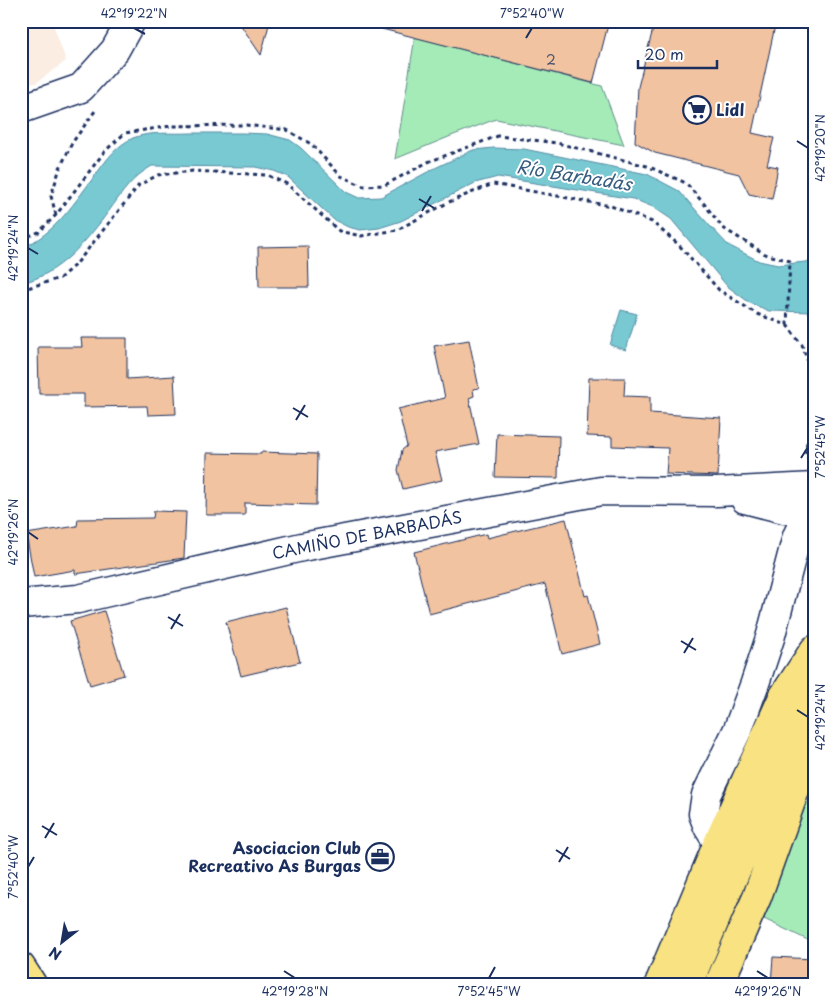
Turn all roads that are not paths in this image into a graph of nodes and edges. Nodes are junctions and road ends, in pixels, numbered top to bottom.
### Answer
1 (131, 21) edge
2 (21, 109) edge
3 (717, 492) junction
4 (806, 503) edge
5 (21, 604) edge
6 (814, 650) edge
7 (814, 673) edge
8 (814, 737) edge
9 (814, 786) edge
10 (790, 804) junction
11 (718, 843) junction
12 (21, 967) edge
13 (32, 984) edge
14 (659, 984) edge
15 (688, 984) edge
16 (719, 984) edge

1 - 2 street
3 - 4 street, CAMIÑO DE BARBADÁS
3 - 4 street, CAMIÑO DE BARBADÁS
3 - 5 street, CAMIÑO DE BARBADÁS
4 - 11 street
6 - 11 main road
7 - 15 main road
8 - 10 main road
9 - 10 street
10 - 16 main road
11 - 14 main road
12 - 13 main road

